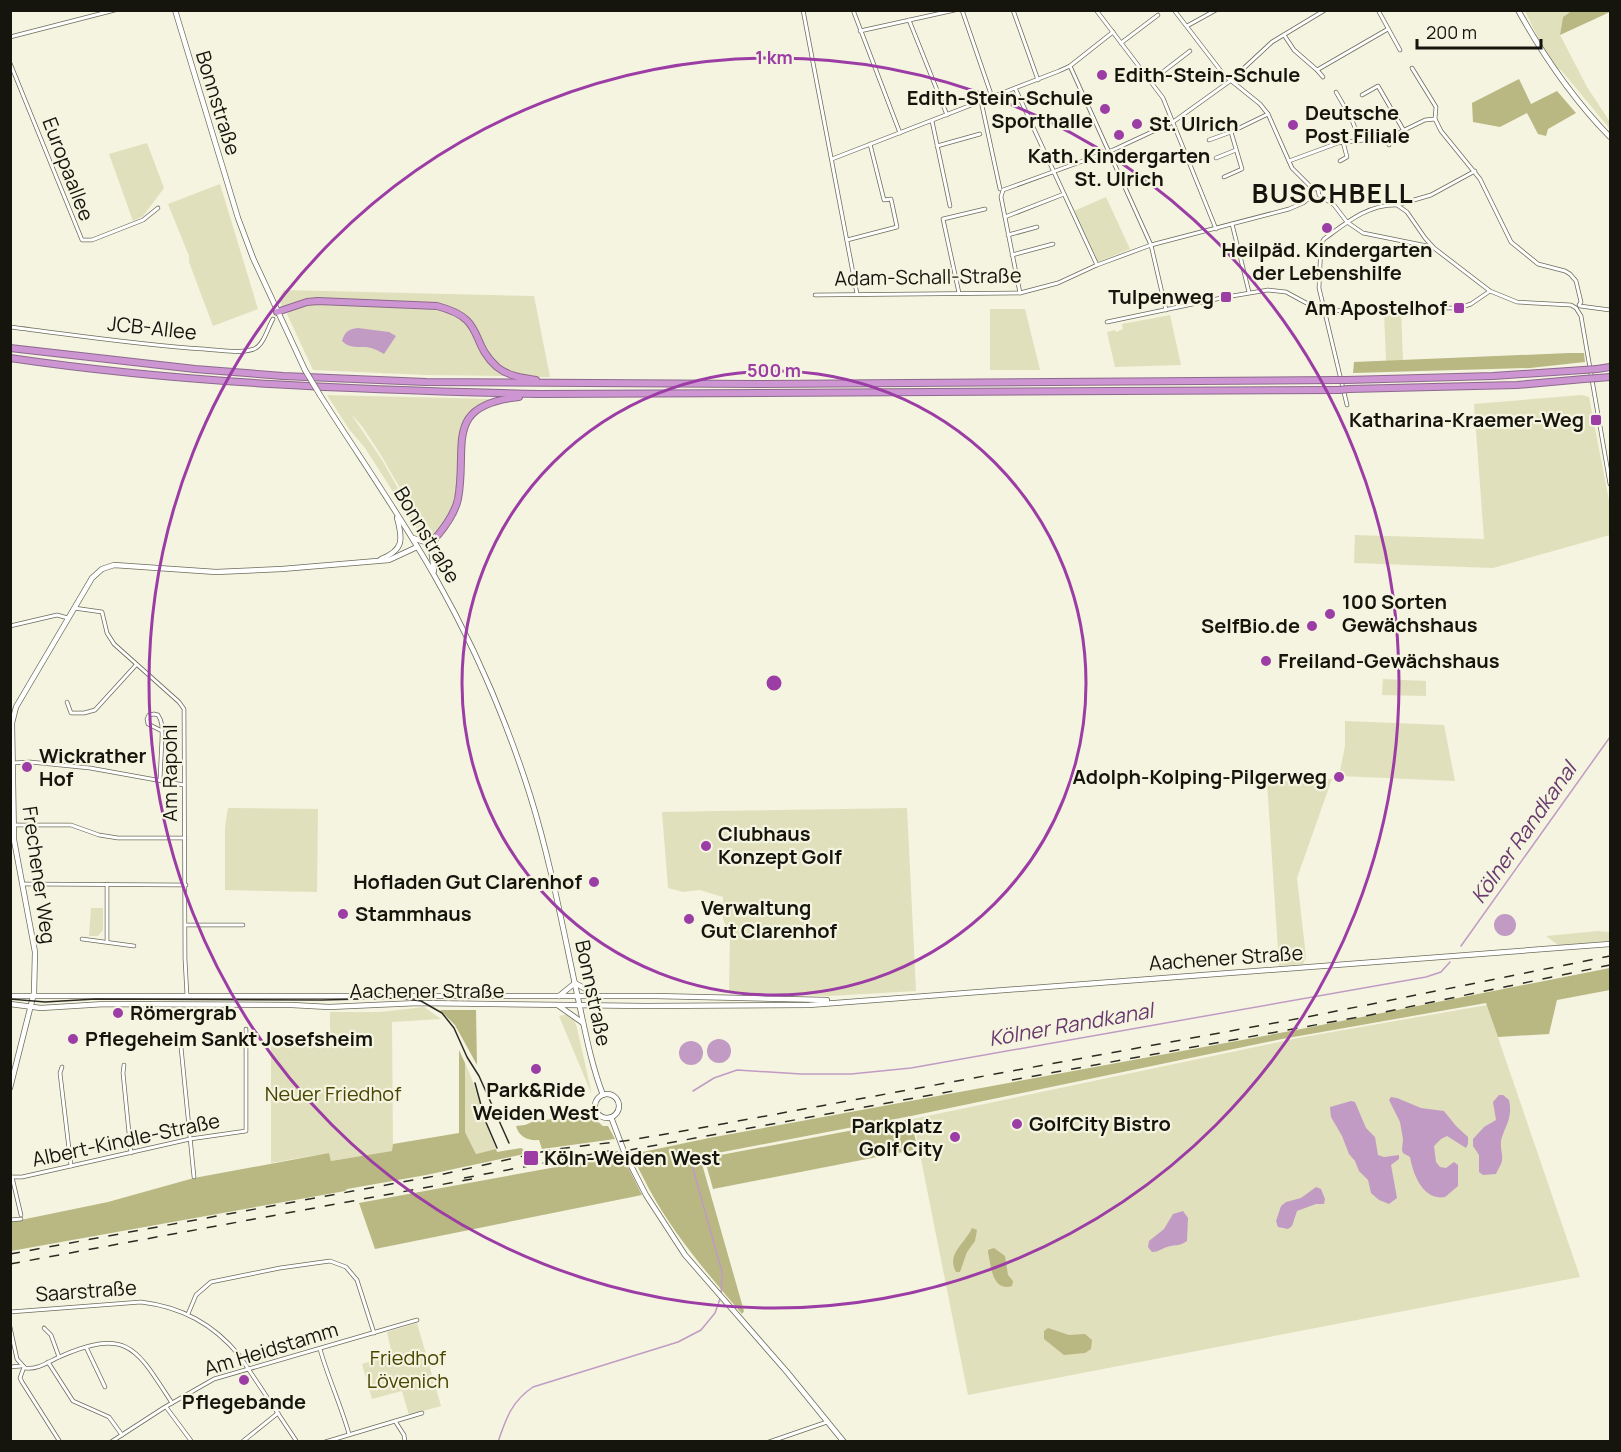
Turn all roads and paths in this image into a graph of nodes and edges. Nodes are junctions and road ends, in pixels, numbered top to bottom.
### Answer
1 (115, 10) edge
2 (175, 10) edge
3 (803, 10) edge
4 (853, 10) edge
5 (955, 10) edge
6 (962, 10) edge
7 (1013, 10) edge
8 (1096, 10) edge
9 (1174, 10) edge
10 (1216, 10) edge
11 (1325, 10) edge
12 (1378, 10) edge
13 (1518, 10) edge
14 (1158, 15) dead end
15 (909, 20) junction
16 (1187, 26) junction
17 (1388, 28) junction
18 (860, 31) junction
19 (1113, 32) junction
20 (1284, 35) junction
21 (10, 37) edge
22 (1121, 43) junction
23 (1400, 50) dead end
24 (1190, 51) dead end
25 (10, 63) edge
26 (1070, 66) junction
27 (1412, 68) dead end
28 (1317, 70) junction
29 (1323, 77) dead end
30 (1038, 80) junction
31 (1151, 81) junction
32 (1230, 81) junction
33 (1015, 88) junction
34 (1336, 92) dead end
35 (1362, 95) dead end
36 (992, 97) junction
37 (981, 101) junction
38 (1268, 114) junction
39 (947, 115) junction
40 (1435, 119) junction
41 (932, 122) junction
42 (1173, 122) junction
43 (1404, 131) junction
44 (1231, 132) junction
45 (900, 133) junction
46 (980, 134) dead end
47 (1611, 136) edge
48 (1387, 138) junction
49 (1209, 140) dead end
50 (1360, 140) junction
51 (1343, 142) junction
52 (870, 144) junction
53 (1389, 145) dead end
54 (937, 146) junction
55 (1108, 150) junction
56 (1236, 150) junction
57 (1216, 158) dead end
58 (831, 159) junction
59 (1289, 161) junction
60 (1340, 161) dead end
61 (1053, 171) junction
62 (1475, 171) junction
63 (1224, 177) dead end
64 (1000, 189) dead end
65 (1313, 189) junction
66 (1064, 194) junction
67 (1319, 195) junction
68 (1312, 196) junction
69 (1397, 205) junction
70 (950, 206) dead end
71 (158, 208) dead end
72 (985, 209) dead end
73 (1005, 217) junction
74 (1347, 222) junction
75 (1232, 224) junction
76 (1037, 227) dead end
77 (1216, 230) junction
78 (1008, 235) junction
79 (1422, 235) junction
80 (847, 240) junction
81 (1419, 243) junction
82 (1053, 244) dead end
83 (1151, 245) junction
84 (1434, 248) junction
85 (1012, 255) junction
86 (1097, 265) junction
87 (1490, 291) junction
88 (1249, 292) junction
89 (959, 293) junction
90 (1020, 293) junction
91 (857, 294) junction
92 (815, 295) dead end
93 (1578, 307) junction
94 (1324, 309) junction
95 (1166, 310) junction
96 (1611, 310) edge
97 (275, 316) junction
98 (1107, 322) dead end
99 (10, 327) edge
100 (10, 348) edge
101 (10, 358) edge
102 (1611, 367) edge
103 (1611, 377) edge
104 (552, 383) junction
105 (540, 394) junction
106 (1347, 405) dead end
107 (1611, 484) edge
108 (394, 510) junction
109 (438, 535) junction
110 (410, 536) junction
111 (417, 547) junction
112 (374, 562) junction
113 (435, 576) junction
114 (74, 608) junction
115 (68, 618) junction
116 (10, 626) edge
117 (136, 665) junction
118 (67, 702) dead end
119 (162, 731) junction
120 (11, 764) edge
121 (160, 780) junction
122 (184, 785) junction
123 (12, 825) edge
124 (185, 838) junction
125 (24, 884) junction
126 (107, 884) junction
127 (186, 885) junction
128 (186, 925) junction
129 (243, 925) dead end
130 (82, 939) dead end
131 (107, 941) junction
132 (1611, 944) edge
133 (134, 946) dead end
134 (575, 983) junction
135 (10, 996) edge
136 (33, 996) junction
137 (187, 996) junction
138 (318, 996) junction
139 (559, 996) junction
140 (578, 996) junction
141 (598, 996) junction
142 (844, 1001) junction
143 (10, 1004) edge
144 (177, 1005) junction
145 (30, 1006) junction
146 (192, 1006) junction
147 (559, 1006) junction
148 (580, 1006) junction
149 (307, 1007) junction
150 (583, 1023) junction
151 (246, 1029) dead end
152 (180, 1037) dead end
153 (124, 1065) dead end
154 (62, 1067) dead end
155 (10, 1088) edge
156 (603, 1095) junction
157 (611, 1117) junction
158 (190, 1138) junction
159 (131, 1153) junction
160 (71, 1167) junction
161 (11, 1177) edge
162 (194, 1178) dead end
163 (10, 1220) edge
164 (10, 1312) edge
165 (188, 1314) junction
166 (417, 1320) dead end
167 (10, 1327) edge
168 (44, 1328) dead end
169 (374, 1333) junction
170 (11, 1337) edge
171 (86, 1347) junction
172 (320, 1349) junction
173 (59, 1357) junction
174 (48, 1362) junction
175 (22, 1366) junction
176 (10, 1367) edge
177 (248, 1369) junction
178 (105, 1387) dead end
179 (172, 1403) junction
180 (165, 1407) junction
181 (278, 1413) junction
182 (422, 1413) dead end
183 (395, 1421) junction
184 (828, 1422) junction
185 (349, 1434) junction
186 (122, 1435) junction
187 (60, 1442) edge
188 (111, 1442) edge
189 (192, 1442) edge
190 (242, 1442) edge
191 (297, 1442) edge
192 (325, 1442) edge
193 (405, 1442) edge
194 (769, 1442) edge
195 (844, 1442) edge

1 - 21 street
2 - 97 main road, Bonnstraße
3 - 58 street
4 - 18 street
5 - 15 street
6 - 36 street
7 - 30 street
8 - 19 street
9 - 16 street
10 - 16 street
11 - 20 street
12 - 17 street
13 - 47 main road
14 - 22 street
15 - 18 street
15 - 39 street
16 - 32 street
17 - 23 street
17 - 28 street
18 - 45 street
19 - 22 street
19 - 26 street
20 - 28 street
20 - 32 street
22 - 31 street
24 - 31 street
25 - 71 street, Europaallee
26 - 30 street
26 - 55 street
27 - 40 street
28 - 29 street
30 - 33 street
31 - 42 street
32 - 38 street
32 - 42 street
33 - 36 street
33 - 61 street
34 - 50 street
35 - 43 street
36 - 37 street
37 - 39 street
37 - 64 street
38 - 44 street
38 - 59 street
39 - 41 street
40 - 43 street
40 - 62 street
41 - 45 street
41 - 54 street
42 - 55 street
42 - 77 street
43 - 48 street
44 - 49 street
44 - 56 street
45 - 52 street
46 - 54 street
48 - 50 street
48 - 53 street
50 - 51 street
51 - 59 street
51 - 60 street
52 - 58 street
52 - 80 street
54 - 70 street
55 - 61 street
55 - 83 street
56 - 57 street
56 - 63 street
58 - 80 street
59 - 65 street
61 - 66 street
61 - 73 street
62 - 69 street
62 - 93 street
65 - 67 street
65 - 68 street
66 - 73 street
66 - 86 street
67 - 68 street
67 - 74 street
68 - 75 street, Adam-Schall-Straße
69 - 74 street
69 - 79 street
72 - 89 street
73 - 78 street
74 - 81 street
74 - 94 street
75 - 77 street, Adam-Schall-Straße
75 - 88 street
76 - 78 street
77 - 83 street, Adam-Schall-Straße
78 - 85 street
79 - 81 street
79 - 84 street
80 - 91 street
81 - 84 street
82 - 85 street
83 - 86 street, Adam-Schall-Straße
83 - 95 street
84 - 87 street
85 - 90 street
86 - 90 street, Adam-Schall-Straße
87 - 93 street
87 - 94 street
88 - 94 street
88 - 95 street
89 - 90 street, Adam-Schall-Straße
89 - 91 street, Adam-Schall-Straße
91 - 92 street, Adam-Schall-Straße
93 - 96 street
93 - 107 street
94 - 106 street
95 - 98 street
97 - 99 street, JCB-Allee
97 - 104 highway
97 - 108 main road, Bonnstraße, bridge
100 - 104 highway
101 - 105 highway
102 - 104 highway, bridge
103 - 105 highway, bridge
105 - 109 highway
108 - 110 main road, Bonnstraße
108 - 112 main road, Frechener Weg
109 - 110 main road
109 - 113 main road
110 - 111 main road, Bonnstraße
111 - 112 main road, Frechener Weg
111 - 113 main road, Bonnstraße
112 - 114 main road, Frechener Weg
113 - 134 main road, Bonnstraße
114 - 115 main road, Frechener Weg
114 - 117 street, Am Rapohl
115 - 116 street
115 - 120 main road, Frechener Weg
117 - 118 street
117 - 122 street, Am Rapohl
119 - 119 street
119 - 121 street
120 - 121 street
120 - 123 main road, Frechener Weg
121 - 122 street
122 - 124 street, Am Rapohl
123 - 124 street
123 - 125 main road, Frechener Weg
124 - 127 street, Am Rapohl
125 - 126 street
125 - 136 main road, Frechener Weg
126 - 127 street
126 - 131 street
127 - 128 street, Am Rapohl
128 - 129 street
128 - 137 street, Am Rapohl
130 - 131 street
131 - 133 street
132 - 142 main road, Aachener Straße
134 - 139 main road
134 - 140 main road, Bonnstraße
134 - 141 main road
135 - 136 main road, Aachener Straße
136 - 137 main road, Aachener Straße
136 - 145 main road, Frechener Weg
137 - 138 main road, Aachener Straße
137 - 144 main road
137 - 146 main road
138 - 139 main road, Aachener Straße
138 - 149 main road
139 - 140 main road, Aachener Straße
140 - 141 main road, Aachener Straße
140 - 148 main road, Bonnstraße
141 - 142 main road, Aachener Straße
142 - 148 main road, Aachener Straße
143 - 145 main road, Aachener Straße
144 - 145 main road, Aachener Straße
144 - 146 main road, Aachener Straße
145 - 155 main road, Frechener Weg
146 - 149 main road, Aachener Straße
147 - 148 main road, Aachener Straße
147 - 149 main road, Aachener Straße
147 - 150 main road
148 - 150 main road, Bonnstraße
150 - 156 main road, Bonnstraße
151 - 158 street, Albert-Kindle-Straße
152 - 158 street
153 - 159 street
154 - 160 street
156 - 157 main road
156 - 157 main road
157 - 184 main road
158 - 159 street, Albert-Kindle-Straße
158 - 162 street
159 - 160 street, Albert-Kindle-Straße
160 - 161 street, Albert-Kindle-Straße
161 - 163 street, Albert-Kindle-Straße
164 - 165 street, Saarstraße
165 - 169 street
165 - 177 street, Saarstraße
166 - 169 street, Am Heidstamm
167 - 170 street
168 - 173 street
169 - 172 street, Am Heidstamm
170 - 175 street
171 - 173 street
171 - 178 street
171 - 179 street
172 - 177 street, Am Heidstamm
172 - 185 street
173 - 174 street
174 - 175 street
174 - 186 street
175 - 176 street
175 - 187 street
177 - 179 street, Am Heidstamm
177 - 181 street, Saarstraße
179 - 180 street, Am Heidstamm
180 - 186 street, Am Heidstamm
180 - 189 street
181 - 190 street
181 - 191 street, Saarstraße
182 - 183 street
183 - 185 street
183 - 193 street
184 - 194 street
184 - 195 main road
185 - 192 street
186 - 188 street, Am Heidstamm

